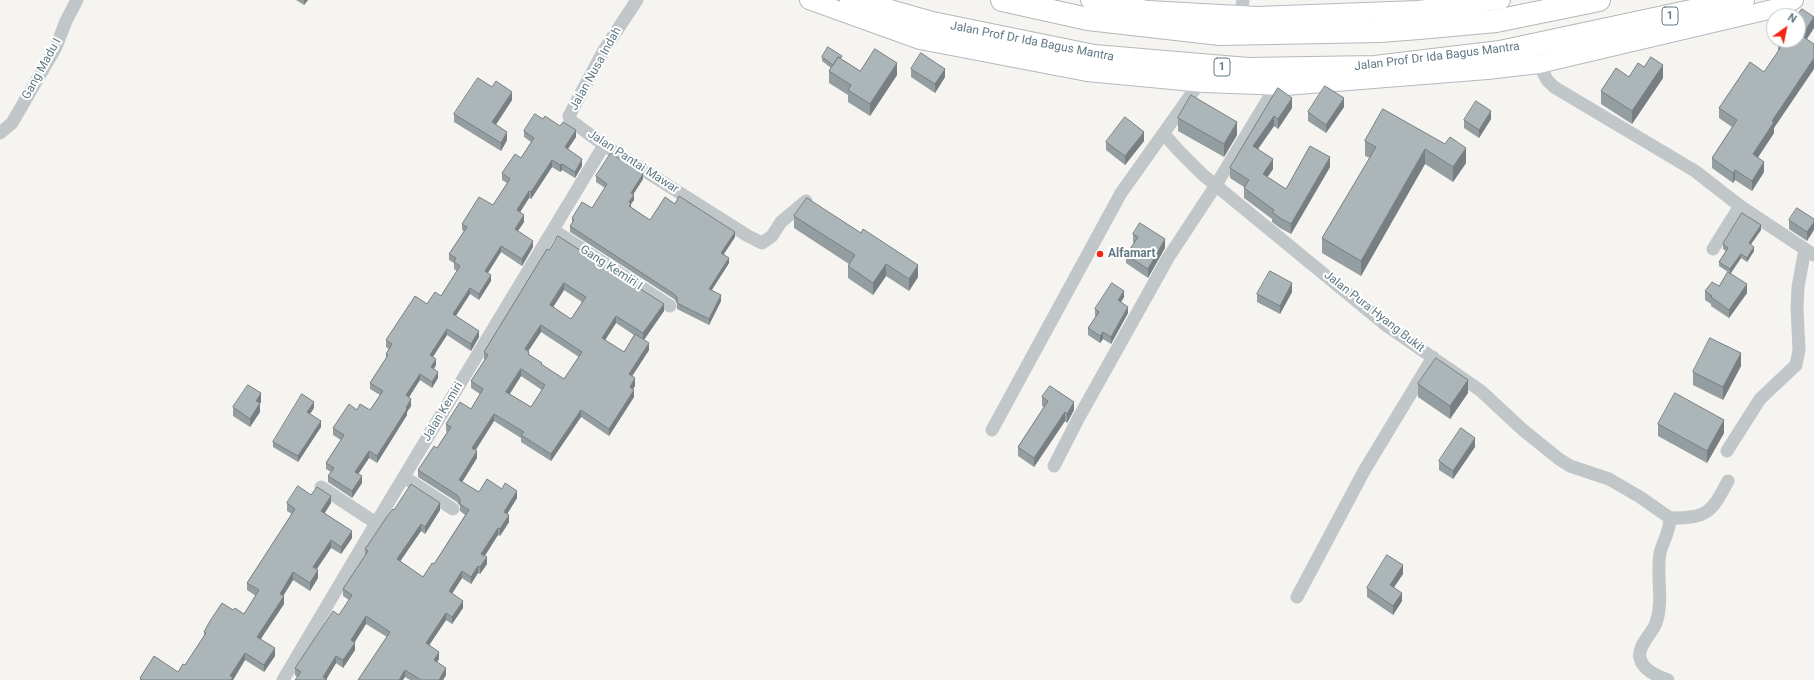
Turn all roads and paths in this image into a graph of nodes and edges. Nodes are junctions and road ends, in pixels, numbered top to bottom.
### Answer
1 (77, 0) edge
2 (637, 0) edge
3 (808, 0) edge
4 (851, 0) edge
5 (1002, 0) edge
6 (1090, 0) edge
7 (1500, 0) edge
8 (1743, 0) edge
9 (1794, 0) edge
10 (1593, 1) edge
11 (1378, 6) edge
12 (1241, 16) edge
13 (1596, 31) junction
14 (1539, 64) junction
15 (1200, 82) junction
16 (1276, 86) junction
17 (569, 118) joint
18 (0, 133) edge
19 (1164, 134) junction
20 (604, 145) junction
21 (1216, 185) junction
22 (806, 201) edge
23 (1740, 206) junction
24 (552, 230) junction
25 (1713, 249) dead end
26 (1810, 252) edge
27 (670, 306) dead end
28 (1433, 357) junction
29 (992, 430) dead end
30 (1727, 451) dead end
31 (1054, 466) dead end
32 (404, 477) junction
33 (1728, 481) dead end
34 (321, 487) dead end
35 (453, 509) dead end
36 (1670, 518) junction
37 (376, 523) junction
38 (1296, 598) dead end
39 (284, 680) edge
40 (1668, 680) edge

1 - 18 street, Gang Madu I
2 - 17 street, Jalan Nusa Indah
3 - 15 street
4 - 13 highway, Jalan Prof Dr Ida Bagus Mantra / 1
5 - 12 highway
6 - 12 street
7 - 11 street
8 - 13 highway, 1
9 - 14 street
10 - 12 highway
10 - 13 highway
11 - 12 street
14 - 16 street
14 - 23 street
15 - 16 street
15 - 19 street
16 - 21 street
17 - 20 street, Jalan Pantai Mawar
19 - 21 street, Jalan Pura Hyang Bukit
19 - 29 street
20 - 22 street, Jalan Pantai Mawar
20 - 24 street, Jalan Kemiri
21 - 28 street, Jalan Pura Hyang Bukit
21 - 31 street
23 - 25 street
23 - 26 street
24 - 27 street, Gang Kemiri I
24 - 32 street, Jalan Kemiri
26 - 30 street
28 - 36 street, Jalan Pura Hyang Bukit
28 - 38 street
32 - 35 street
32 - 37 street, Jalan Kemiri
33 - 36 street
34 - 37 street
36 - 40 street
37 - 39 street, Jalan Kemiri

